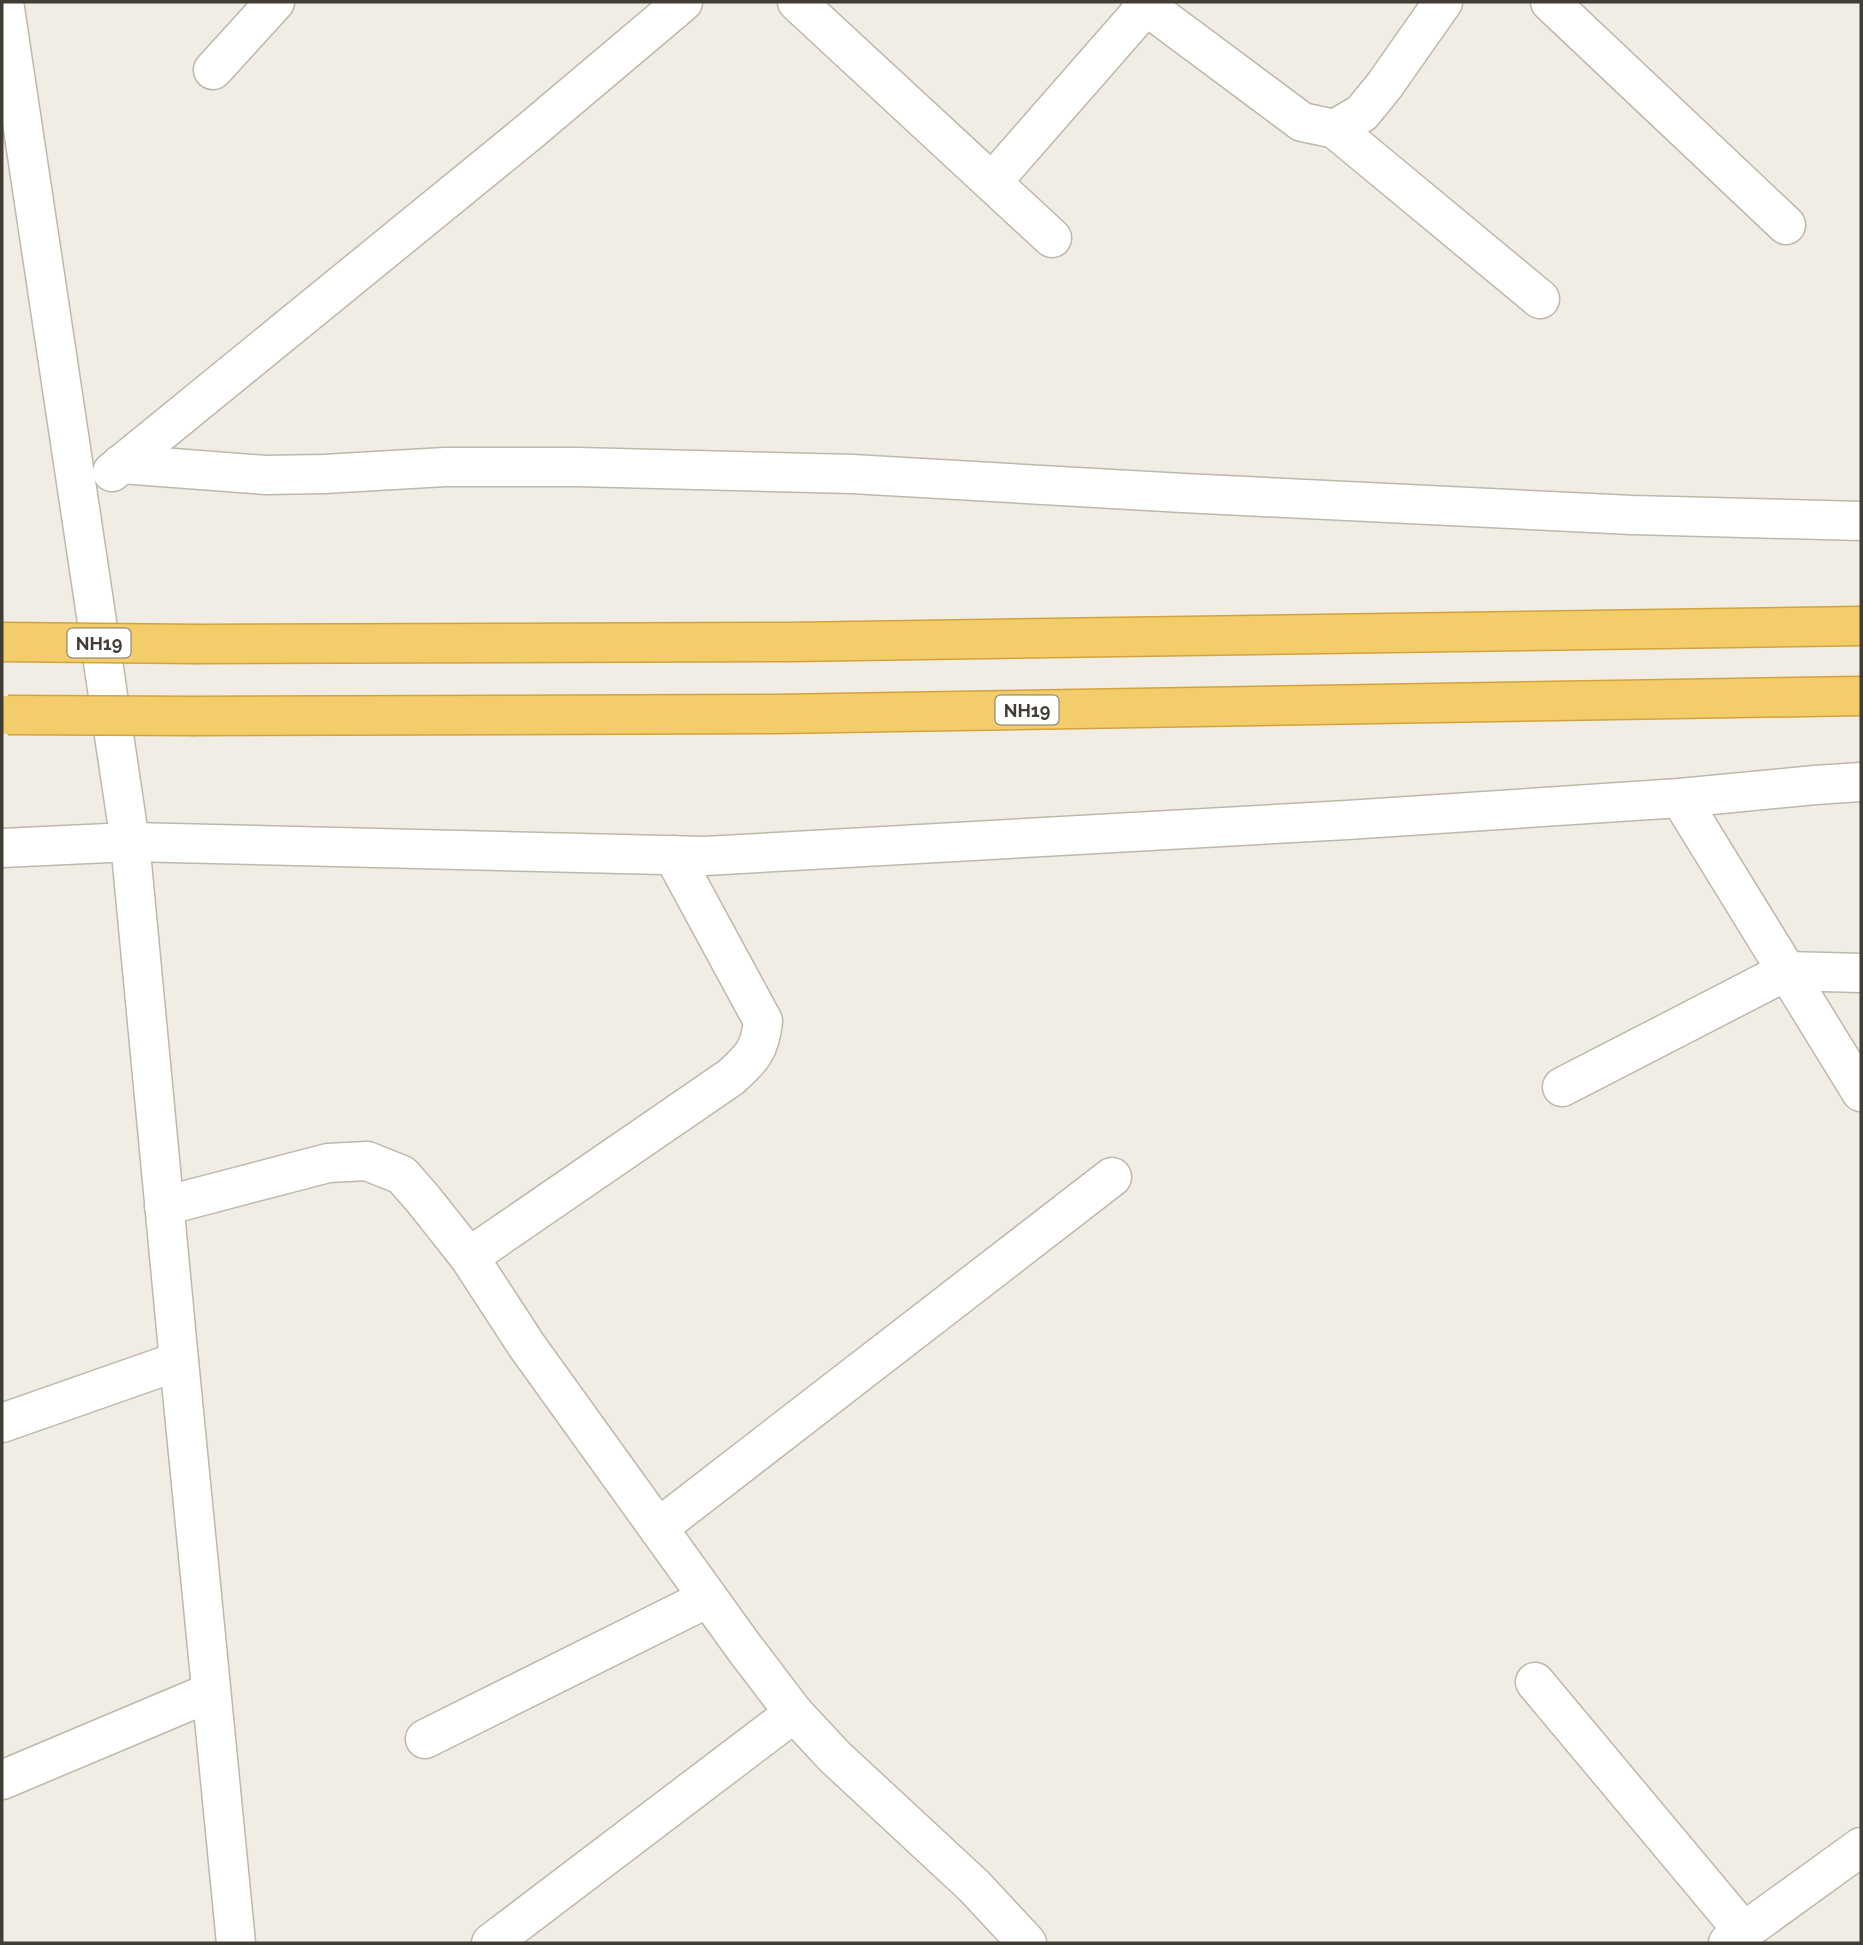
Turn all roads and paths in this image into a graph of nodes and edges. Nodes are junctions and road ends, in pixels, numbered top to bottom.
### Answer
1 (4, 2) edge
2 (275, 2) edge
3 (683, 2) edge
4 (797, 2) edge
5 (1443, 2) edge
6 (1550, 2) edge
7 (1144, 4) edge
8 (213, 70) dead end
9 (1335, 129) junction
10 (992, 182) junction
11 (1786, 225) dead end
12 (1052, 238) dead end
13 (1541, 299) dead end
14 (121, 464) junction
15 (80, 498) junction
16 (1861, 521) edge
17 (1861, 626) edge
18 (2, 642) edge
19 (1861, 696) edge
20 (5, 715) edge
21 (1861, 782) edge
22 (1680, 798) junction
23 (130, 842) junction
24 (2, 848) edge
25 (673, 855) junction
26 (1787, 971) junction
27 (1861, 973) edge
28 (1562, 1087) dead end
29 (1861, 1092) edge
30 (1112, 1177) dead end
31 (164, 1206) junction
32 (469, 1257) junction
33 (178, 1361) junction
34 (2, 1423) edge
35 (658, 1528) junction
36 (708, 1598) junction
37 (1535, 1682) dead end
38 (211, 1692) junction
39 (794, 1713) junction
40 (425, 1739) dead end
41 (2, 1780) edge
42 (1861, 1847) edge
43 (1736, 1938) edge
44 (236, 1943) edge
45 (491, 1943) edge
46 (1027, 1943) edge

1 - 15 street
2 - 8 street
3 - 14 street
4 - 10 street
5 - 9 street
6 - 11 street
7 - 9 street
7 - 10 street
9 - 13 street
10 - 12 street
14 - 15 street
14 - 16 street
15 - 23 street
17 - 18 highway, NH19, bridge
19 - 20 highway, NH19, bridge
21 - 22 street
22 - 25 street
22 - 26 street
23 - 24 street
23 - 25 street
23 - 31 street
25 - 32 street
26 - 27 street
26 - 28 street
26 - 29 street
30 - 35 street
31 - 32 street
31 - 33 street
32 - 35 street
33 - 34 street
33 - 38 street
35 - 36 street
36 - 39 street
36 - 40 street
37 - 43 street
38 - 41 street
38 - 44 street
39 - 45 street
39 - 46 street
42 - 43 street

